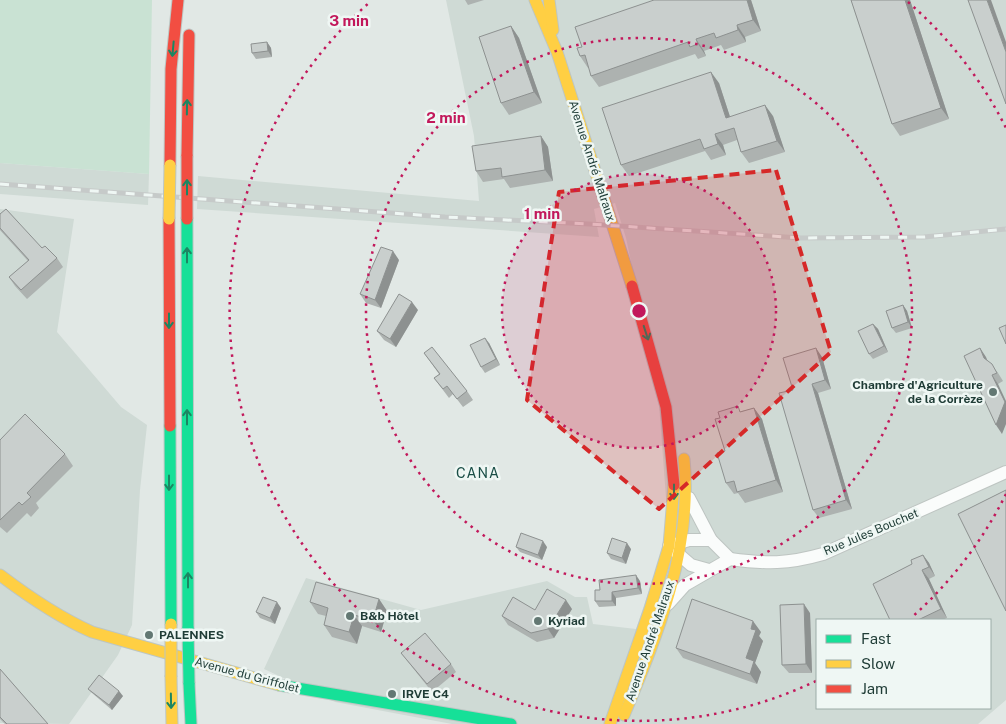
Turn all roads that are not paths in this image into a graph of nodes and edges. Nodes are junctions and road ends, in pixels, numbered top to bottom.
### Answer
1 (178, 0) edge
2 (535, 0) edge
3 (549, 0) edge
4 (190, 23) dead end
5 (556, 52) junction
6 (627, 269) junction
7 (659, 338) dead end
8 (673, 388) dead end
9 (1006, 472) edge
10 (687, 494) junction
11 (710, 540) junction
12 (676, 547) junction
13 (730, 559) junction
14 (709, 570) junction
15 (0, 575) edge
16 (664, 608) junction
17 (172, 724) edge
18 (191, 724) edge
19 (511, 724) edge
20 (610, 724) edge
21 (619, 724) edge

1 -> 17 main road, bridge
2 - 5 main road, Avenue André Malraux
3 - 5 main road, Avenue André Malraux
18 -> 4 main road, bridge
5 - 6 main road, Avenue André Malraux
6 - 7 main road, Avenue André Malraux
6 -> 12 main road, Avenue André Malraux
8 - 10 main road, Avenue André Malraux
9 - 13 street, Rue Jules Bouchet
10 - 11 street
10 - 12 main road, Avenue André Malraux
11 - 12 street
11 - 13 street
12 - 14 street
12 - 16 main road, Avenue André Malraux
12 - 20 main road, Avenue André Malraux
13 - 14 street
14 - 16 street
15 - 19 main road, Avenue du Griffolet
16 - 21 main road, Avenue André Malraux

